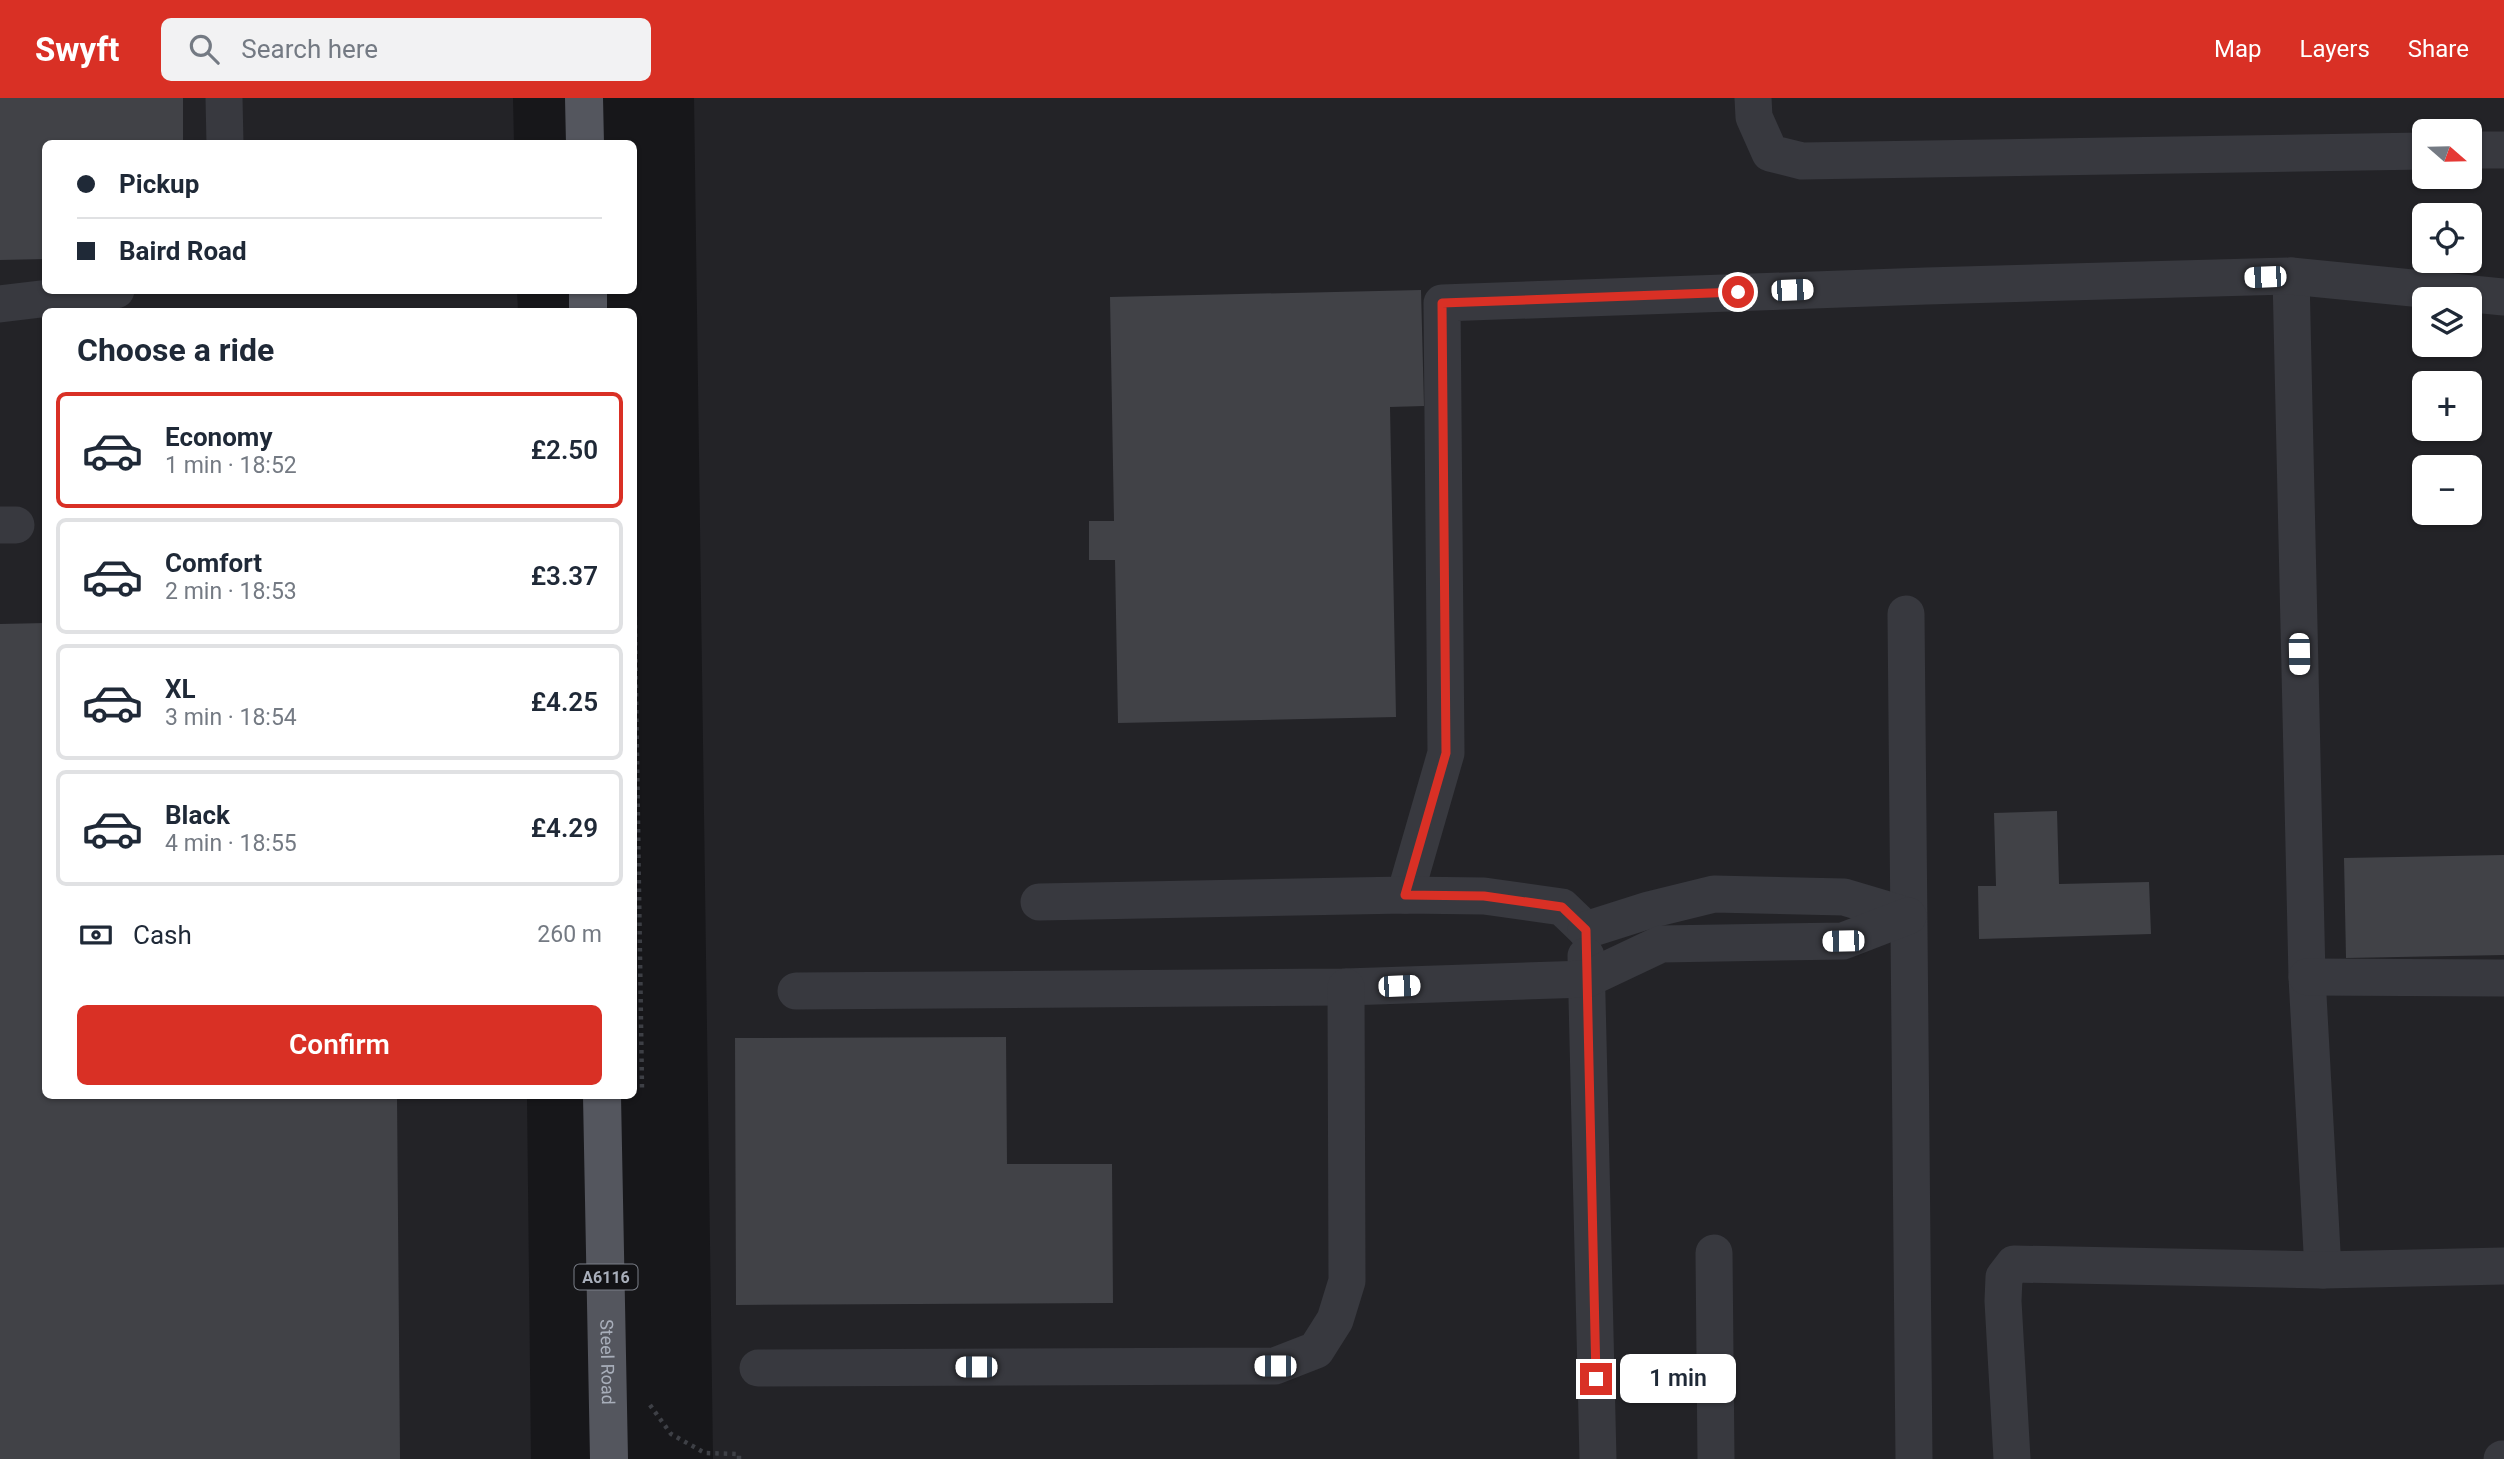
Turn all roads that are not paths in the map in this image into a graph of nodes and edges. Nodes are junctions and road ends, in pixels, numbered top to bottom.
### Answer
1 (224, 98) edge
2 (584, 98) edge
3 (1753, 98) edge
4 (225, 140) edge
5 (585, 140) edge
6 (2482, 150) edge
7 (2504, 150) edge
8 (2412, 151) edge
9 (2291, 276) junction
10 (83, 294) edge
11 (2504, 297) edge
12 (0, 304) edge
13 (1906, 614) dead end
14 (1405, 895) junction
15 (1039, 902) dead end
16 (1908, 916) junction
17 (1586, 930) junction
18 (2307, 978) junction
19 (2504, 978) edge
20 (1587, 979) junction
21 (1346, 988) junction
22 (796, 991) dead end
23 (603, 1099) edge
24 (1714, 1254) dead end
25 (2504, 1266) edge
26 (2323, 1270) junction
27 (758, 1368) dead end
28 (609, 1459) edge
29 (1598, 1459) edge
30 (1716, 1459) edge
31 (1914, 1459) edge
32 (2011, 1459) edge

1 - 4 street
2 - 5 main road
3 - 8 street
6 - 7 street
9 - 11 street
9 - 14 street
9 - 18 street
10 - 12 street
13 - 16 street
14 - 15 street
14 - 17 street
16 - 17 street
16 - 20 street
16 - 31 street
17 - 20 street
18 - 19 street
18 - 26 street
20 - 21 street
20 - 29 street
21 - 22 street
21 - 27 street
23 - 28 main road, Steel Road / A6116
24 - 30 street
25 - 26 street
26 - 32 street

